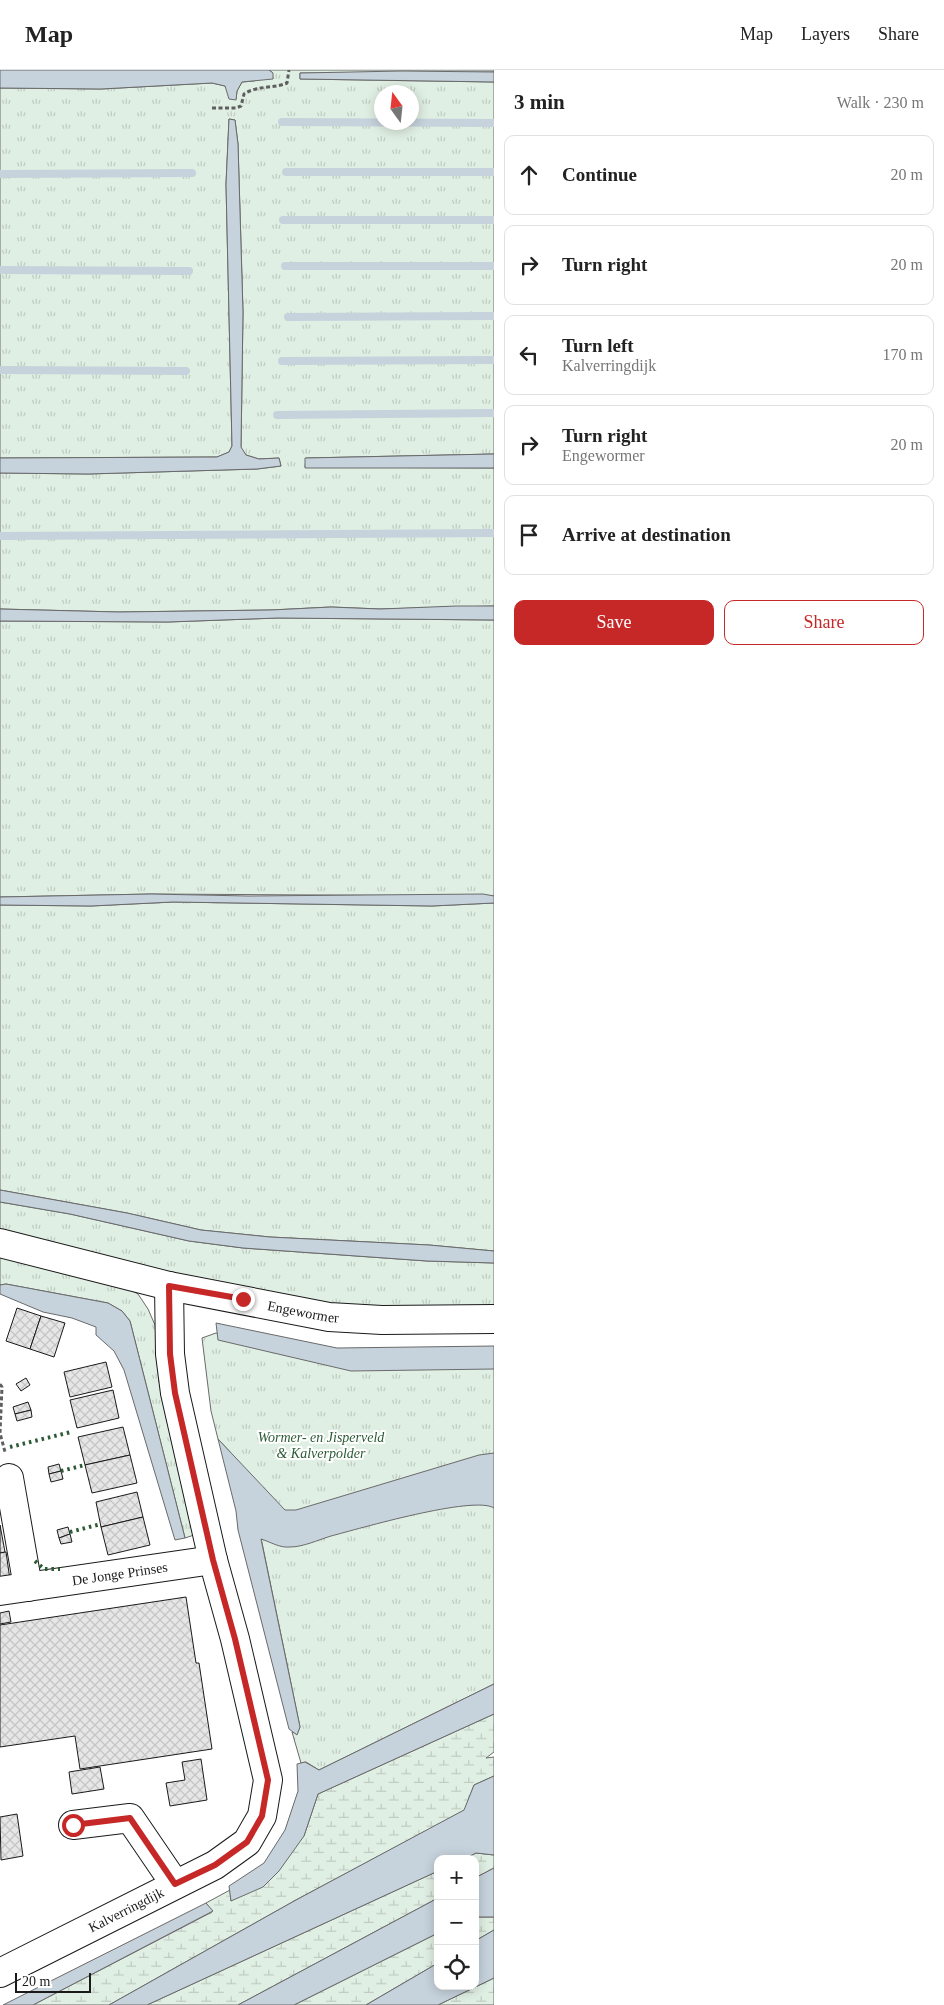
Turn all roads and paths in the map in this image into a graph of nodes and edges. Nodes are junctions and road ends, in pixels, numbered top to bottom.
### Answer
1 (289, 70) edge
2 (212, 108) dead end
3 (0, 1243) edge
4 (169, 1286) junction
5 (494, 1319) edge
6 (0, 1384) edge
7 (0, 1435) edge
8 (9, 1478) joint
9 (213, 1560) junction
10 (28, 1587) junction
11 (0, 1591) edge
12 (73, 1825) dead end
13 (175, 1884) junction
14 (0, 1972) edge

1 - 2 path
3 - 4 street, Engewormer
4 - 5 street, Engewormer
4 - 9 street, Kalverringdijk
6 - 7 path
7 - 8 path
8 - 10 street
9 - 10 street, De Jonge Prinses
9 - 13 street, Kalverringdijk
10 - 11 street, De Jonge Prinses
12 - 13 street
13 - 14 street, Kalverringdijk

